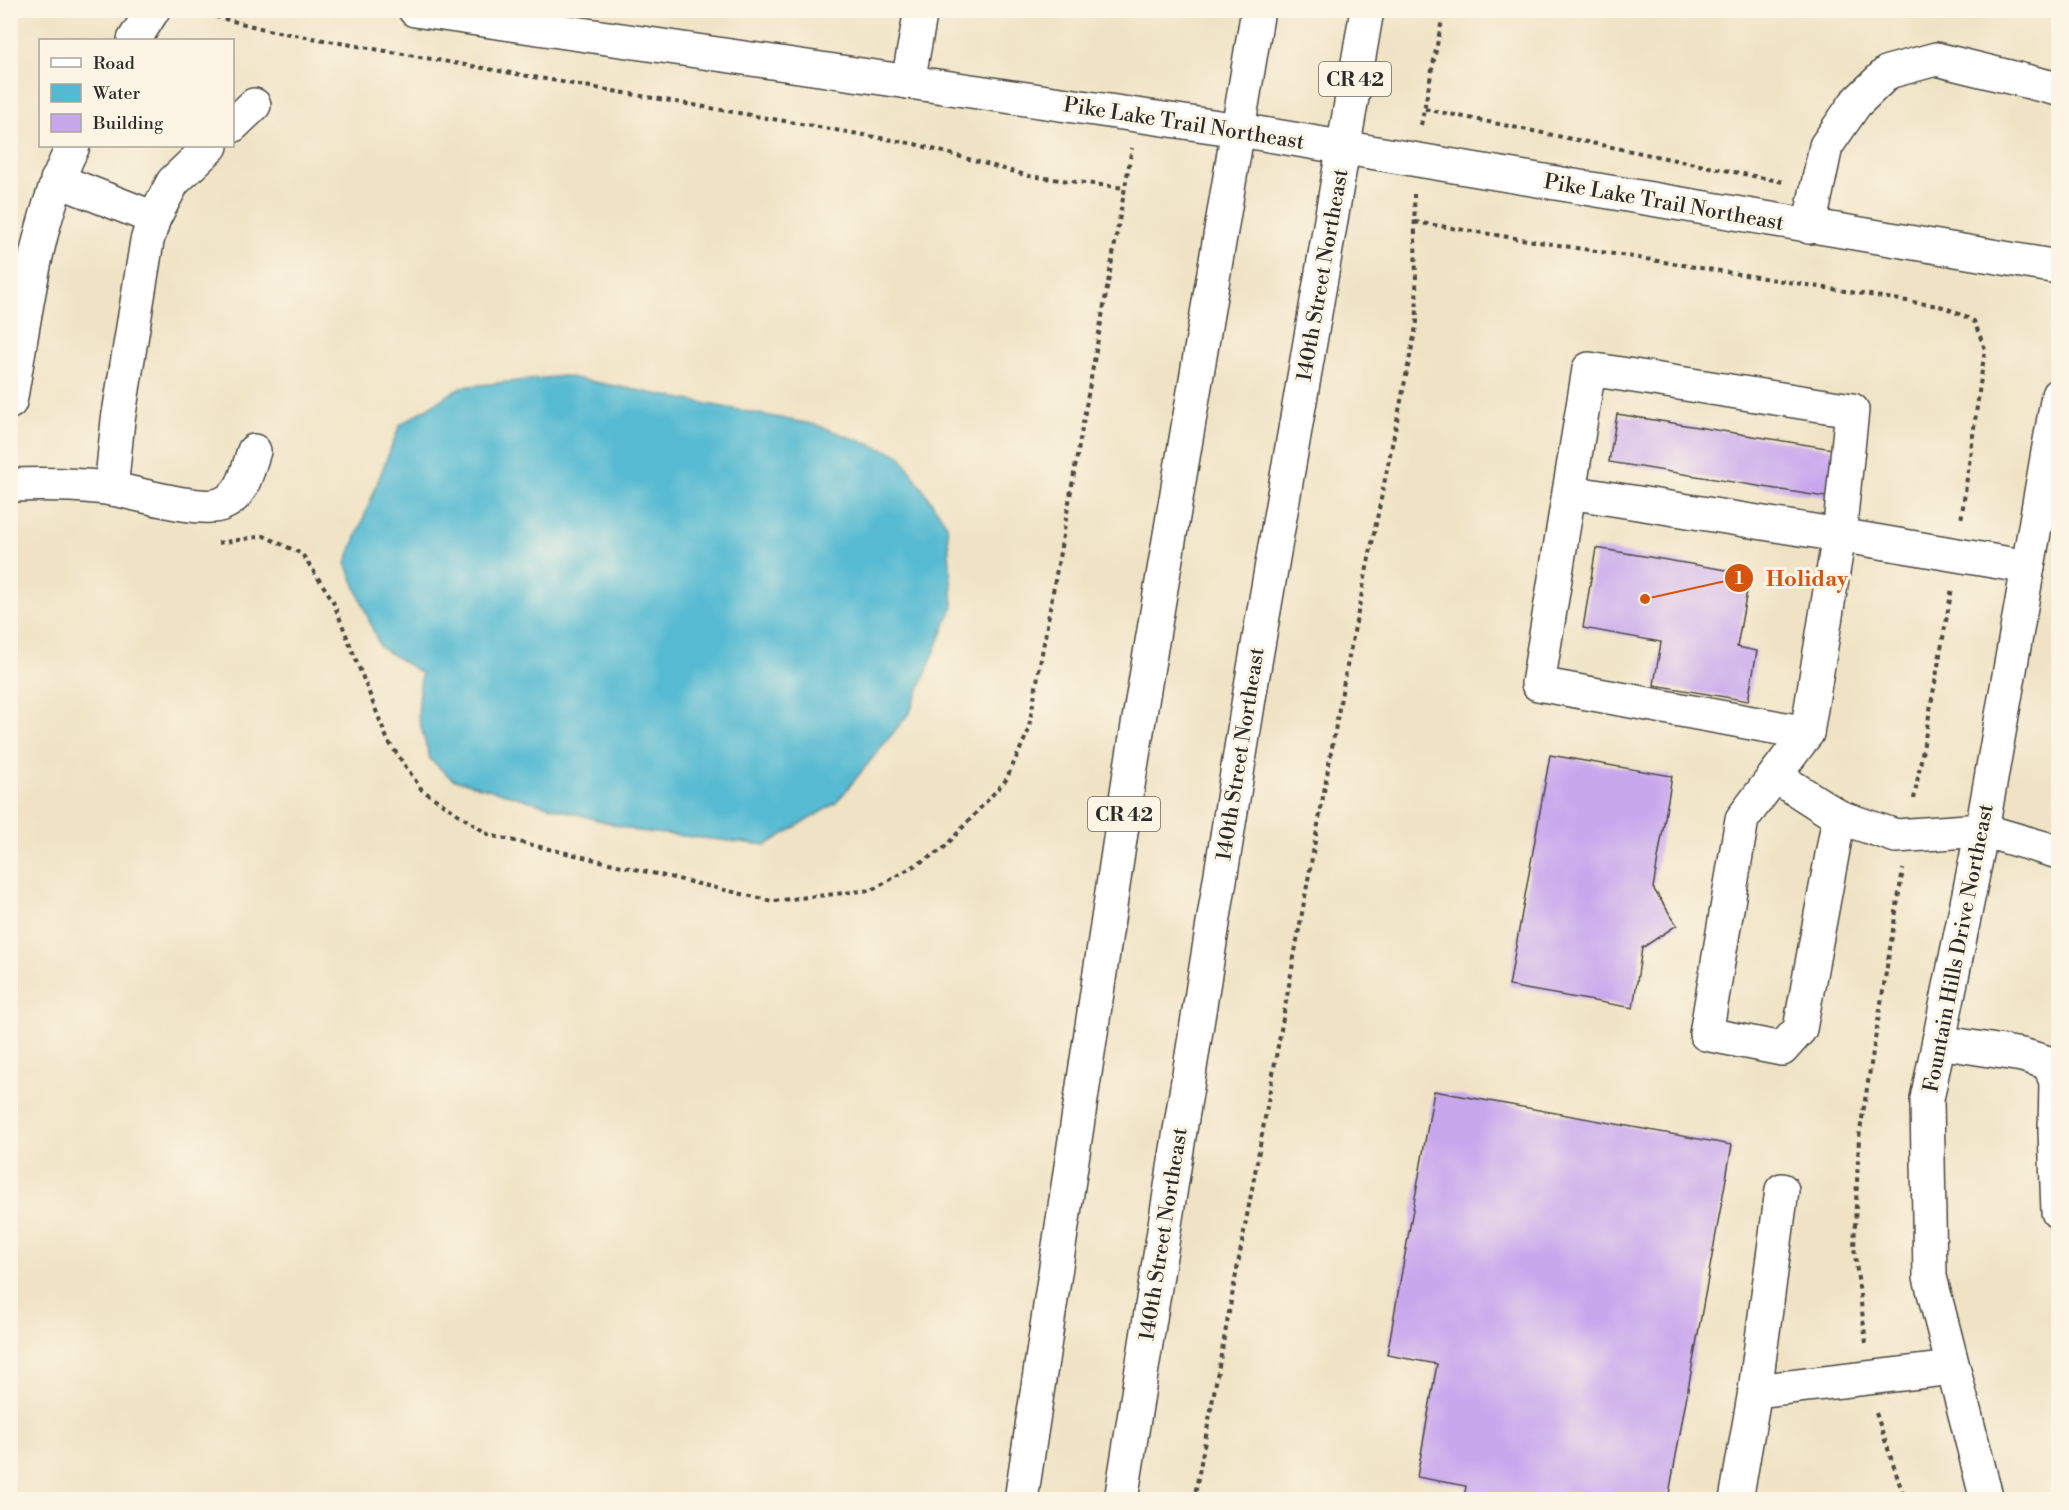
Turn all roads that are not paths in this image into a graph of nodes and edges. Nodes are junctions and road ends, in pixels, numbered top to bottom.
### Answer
1 (153, 10) edge
2 (415, 10) edge
3 (921, 10) edge
4 (1258, 10) edge
5 (1367, 10) edge
6 (135, 39) edge
7 (908, 82) junction
8 (2058, 89) edge
9 (1239, 130) junction
10 (72, 147) edge
11 (210, 147) edge
12 (1344, 147) junction
13 (57, 180) junction
14 (154, 218) junction
15 (1809, 227) junction
16 (2058, 267) edge
17 (2058, 395) edge
18 (10, 402) edge
19 (254, 451) dead end
20 (10, 485) edge
21 (111, 489) junction
22 (1569, 492) junction
23 (1839, 535) junction
24 (2028, 567) junction
25 (1808, 733) junction
26 (1775, 776) junction
27 (1839, 817) junction
28 (1982, 830) junction
29 (2058, 852) edge
30 (1939, 1042) junction
31 (1782, 1190) dead end
32 (2058, 1212) edge
33 (1953, 1368) junction
34 (1755, 1391) junction
35 (1021, 1500) edge
36 (1121, 1500) edge
37 (1736, 1500) edge
38 (1987, 1500) edge

1 - 6 main road
2 - 7 main road, Pike Lake Trail Northeast
3 - 7 main road
4 - 9 main road, CR 42
5 - 12 main road, 140th Street Northeast / CR 42
7 - 9 main road, Pike Lake Trail Northeast
8 - 15 main road
9 - 12 main road, Pike Lake Trail Northeast
9 - 35 main road, CR 42
10 - 13 main road
11 - 14 main road
12 - 15 main road, Pike Lake Trail Northeast
12 - 36 main road, 140th Street Northeast / CR 42
13 - 14 main road
13 - 18 main road
14 - 21 main road
15 - 16 main road, Pike Lake Trail Northeast
17 - 24 main road, Fountain Hills Drive Northeast
19 - 21 main road
20 - 21 main road
22 - 23 main road
22 - 23 main road
22 - 25 main road
23 - 24 main road
23 - 25 main road
24 - 28 main road, Fountain Hills Drive Northeast
25 - 26 main road
26 - 27 main road
26 - 27 main road
27 - 28 main road
28 - 29 main road
28 - 30 main road, Fountain Hills Drive Northeast
30 - 32 main road
30 - 33 main road, Fountain Hills Drive Northeast
31 - 34 main road
33 - 34 main road
33 - 38 main road, Fountain Hills Drive Northeast
34 - 37 main road

